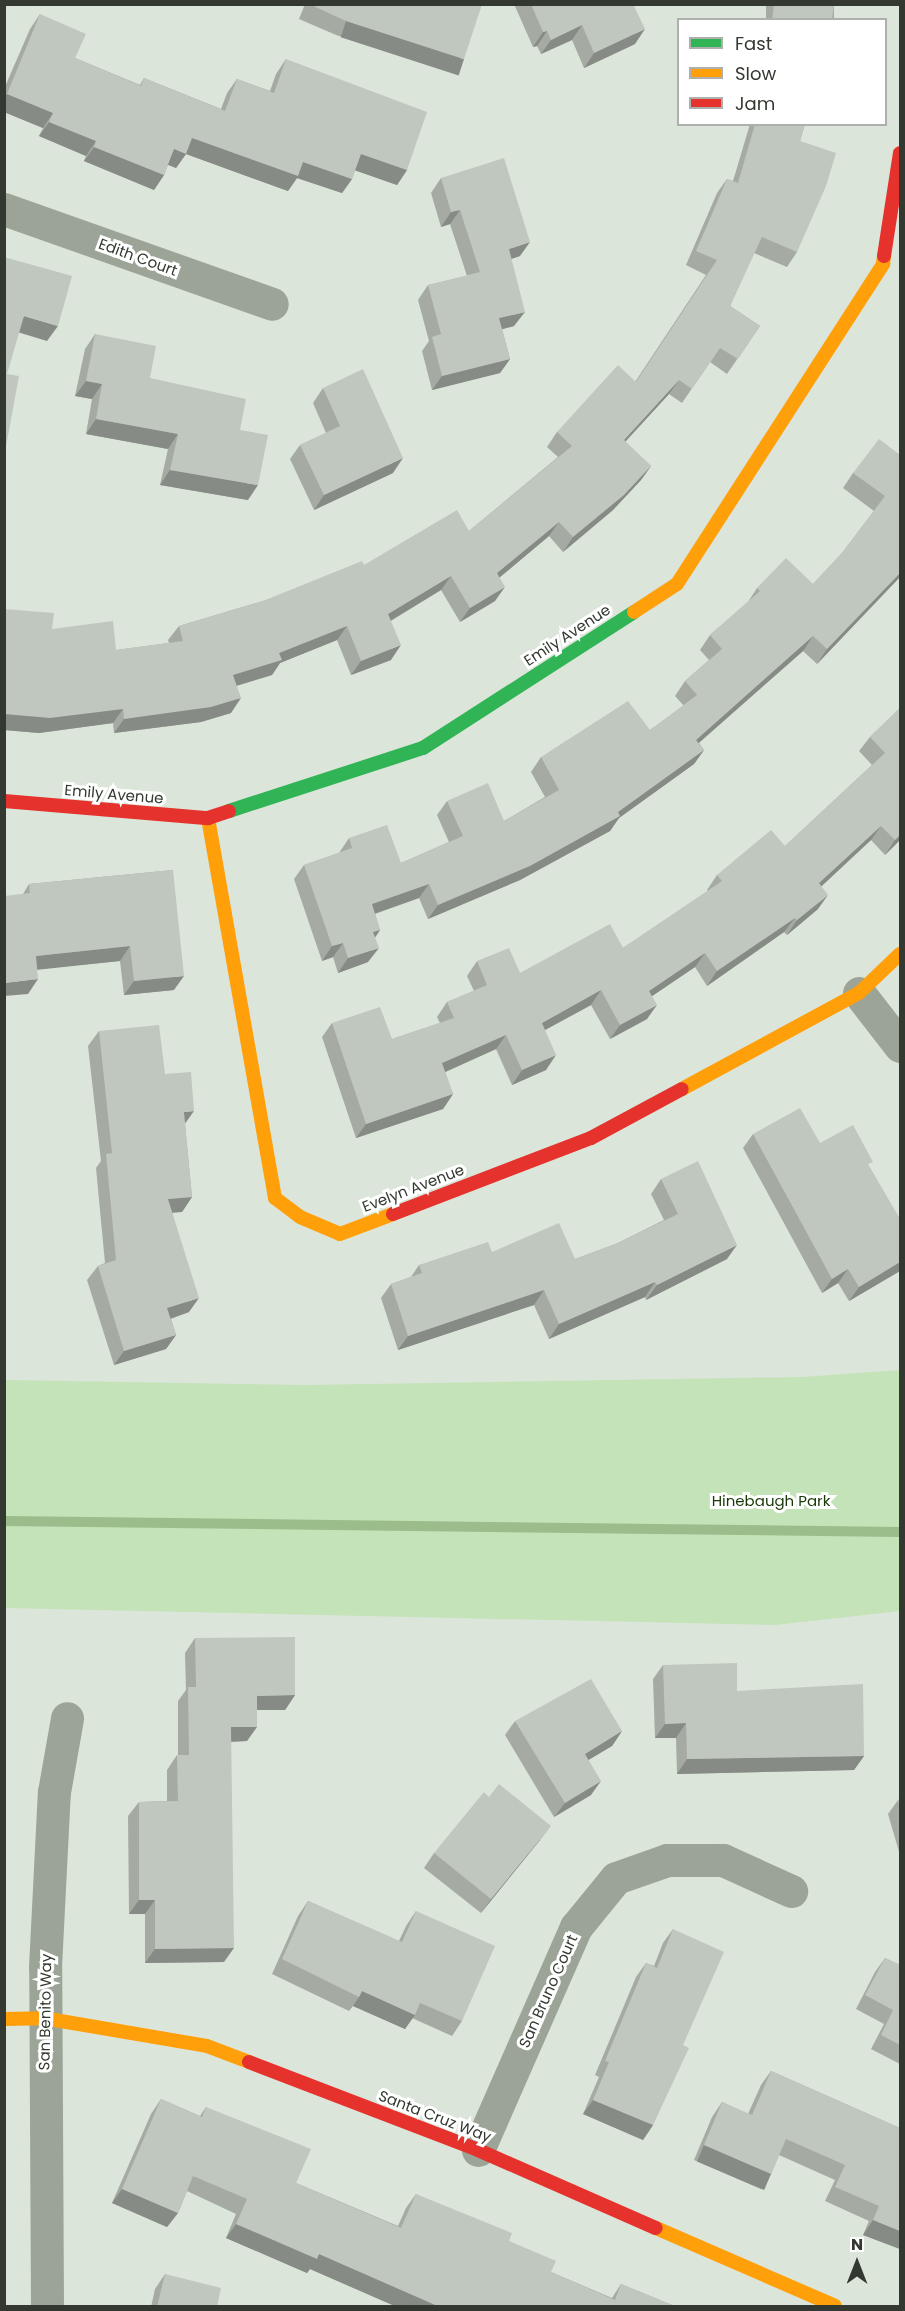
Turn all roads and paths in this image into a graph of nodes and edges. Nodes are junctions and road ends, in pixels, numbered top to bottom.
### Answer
1 (900, 153) edge
2 (4, 209) edge
3 (272, 304) dead end
4 (4, 801) edge
5 (208, 818) junction
6 (900, 954) edge
7 (860, 993) junction
8 (900, 1046) edge
9 (67, 1718) dead end
10 (790, 1891) dead end
11 (43, 2018) junction
12 (4, 2019) edge
13 (478, 2150) junction
14 (47, 2307) edge
15 (835, 2307) edge

1 - 5 street, Emily Avenue
2 - 3 street, Edith Court
4 - 5 street, Emily Avenue
5 - 7 street, Evelyn Avenue
6 - 7 street, Evelyn Avenue
7 - 8 street
9 - 11 street, San Benito Way
10 - 13 street, San Bruno Court
11 - 12 street, Santa Cruz Way
11 - 13 street, Santa Cruz Way
11 - 14 street, San Benito Way
13 - 15 street, Santa Cruz Way

